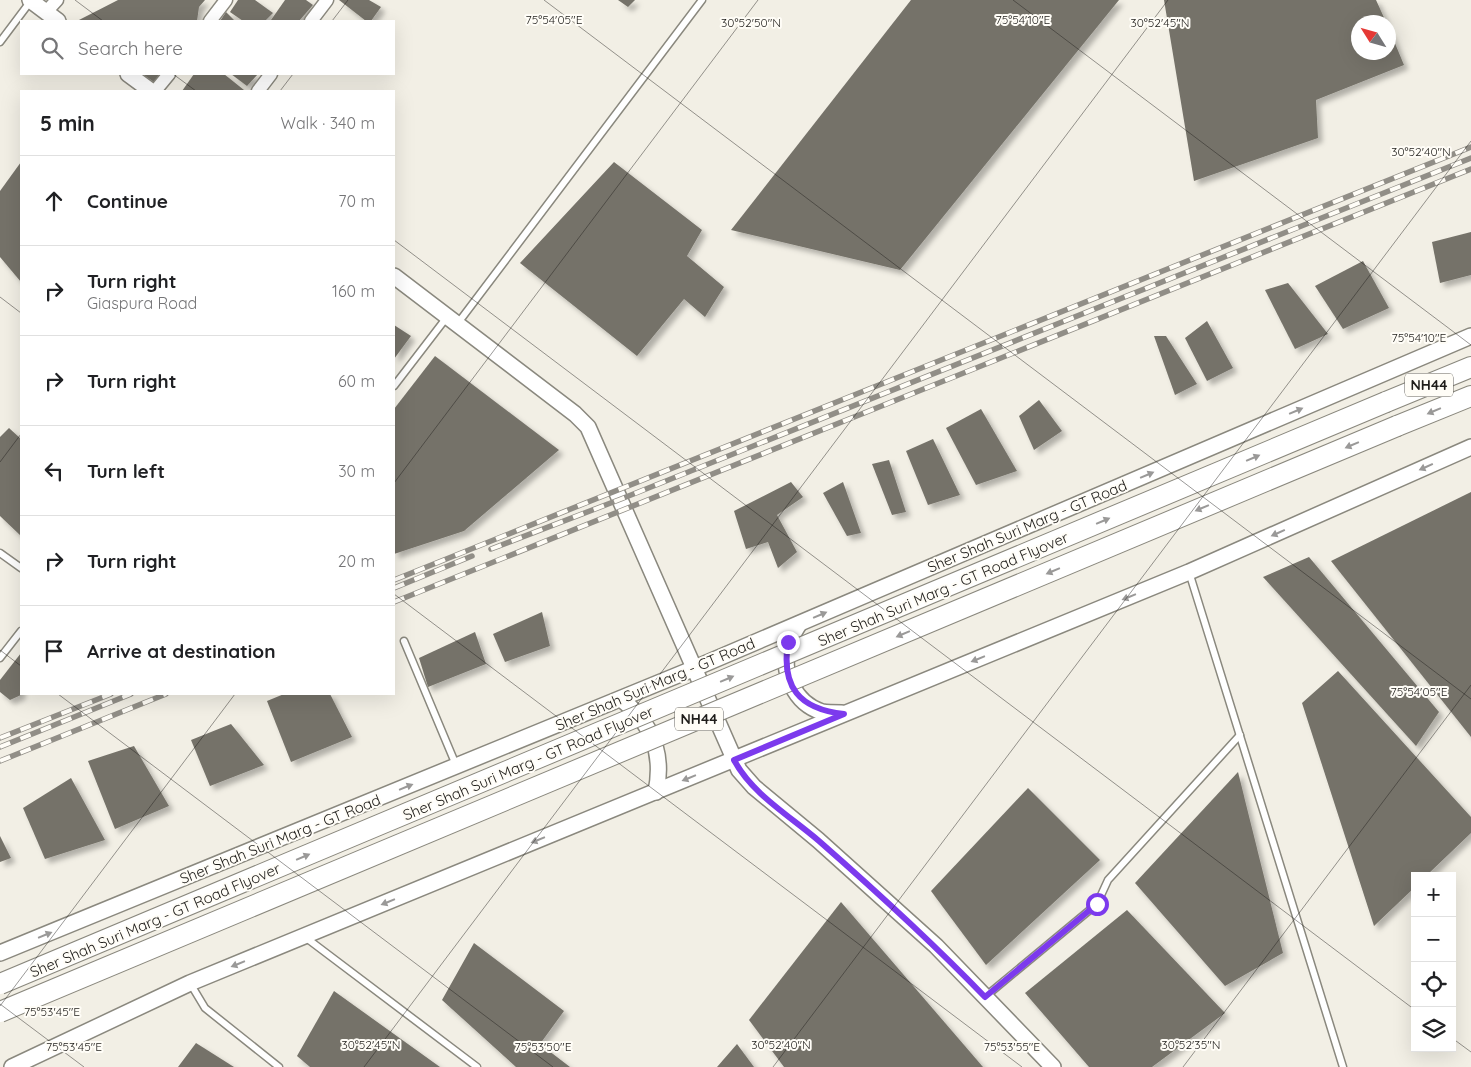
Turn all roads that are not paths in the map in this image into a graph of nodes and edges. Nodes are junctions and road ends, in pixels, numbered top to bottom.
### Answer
1 (31, 0) edge
2 (57, 0) edge
3 (226, 0) edge
4 (327, 0) edge
5 (702, 0) edge
6 (46, 12) junction
7 (57, 20) edge
8 (211, 20) edge
9 (312, 20) edge
10 (0, 42) edge
11 (129, 75) edge
12 (168, 75) edge
13 (270, 75) edge
14 (150, 90) edge
15 (156, 90) edge
16 (259, 90) edge
17 (395, 277) edge
18 (452, 320) junction
19 (1471, 336) edge
20 (1471, 367) edge
21 (395, 385) edge
22 (1471, 396) edge
23 (1471, 448) edge
24 (0, 553) edge
25 (20, 567) edge
26 (1189, 572) junction
27 (800, 624) junction
28 (20, 632) edge
29 (404, 641) dead end
30 (0, 658) edge
31 (695, 668) junction
32 (621, 699) junction
33 (844, 714) junction
34 (1240, 736) junction
35 (734, 760) junction
36 (457, 766) junction
37 (656, 792) junction
38 (304, 936) junction
39 (0, 953) edge
40 (190, 983) junction
41 (0, 984) edge
42 (985, 997) junction
43 (0, 1012) edge
44 (12, 1067) edge
45 (279, 1067) edge
46 (477, 1067) edge
47 (1053, 1067) edge
48 (1343, 1067) edge

1 - 6 street
1 - 10 lane
2 - 6 street
3 - 8 street
4 - 9 street
5 - 18 lane
6 - 7 street
11 - 14 street
12 - 15 street
13 - 16 street
17 - 18 street
18 - 21 lane
18 - 31 street
27 -> 19 street, Sher Shah Suri Marg - GT Road
41 -> 20 highway, Sher Shah Suri Marg - GT Road Flyover / NH44, bridge
22 -> 43 highway, Sher Shah Suri Marg - GT Road Flyover / NH44, bridge
23 -> 26 street
24 - 25 lane
26 -> 33 street
26 - 34 lane
27 - 31 street, Sher Shah Suri Marg - GT Road
27 - 33 street
28 - 30 lane
29 - 36 lane
31 - 32 street, Sher Shah Suri Marg - GT Road
31 - 35 street
32 - 36 street, Sher Shah Suri Marg - GT Road
32 - 37 street
33 - 35 street
34 - 42 lane
34 - 48 lane
35 -> 37 street
35 - 42 street
39 -> 36 street, Sher Shah Suri Marg - GT Road
37 -> 38 street
38 -> 40 street
38 - 46 lane
40 - 44 street
40 - 45 lane
42 - 47 street

